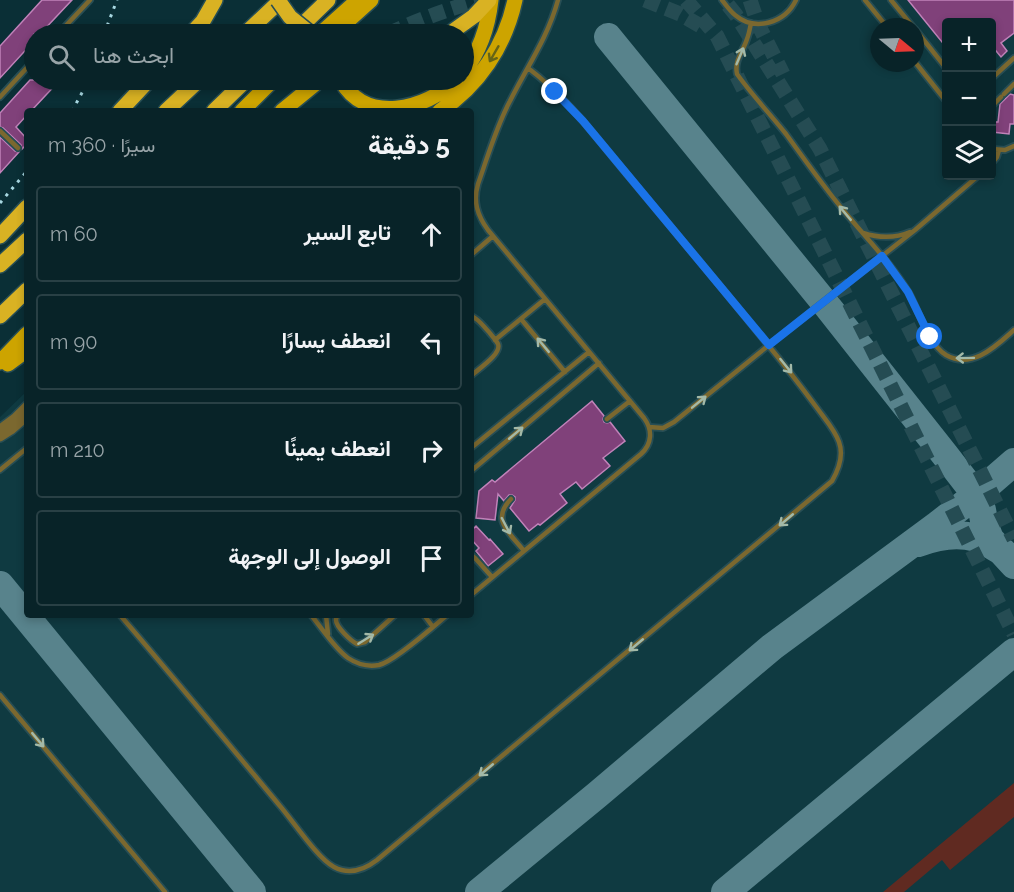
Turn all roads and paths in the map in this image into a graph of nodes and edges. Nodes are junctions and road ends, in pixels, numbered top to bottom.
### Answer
1 (90, 0) edge
2 (215, 0) edge
3 (279, 0) edge
4 (328, 0) edge
5 (358, 0) edge
6 (371, 0) edge
7 (490, 0) edge
8 (515, 0) edge
9 (558, 0) edge
10 (722, 0) edge
11 (796, 0) edge
12 (865, 0) edge
13 (891, 0) edge
14 (880, 18) edge
15 (906, 18) edge
16 (751, 23) junction
17 (67, 24) edge
18 (200, 24) edge
19 (255, 24) edge
20 (299, 24) edge
21 (303, 24) edge
22 (331, 24) edge
23 (347, 24) edge
24 (463, 24) edge
25 (924, 40) edge
26 (474, 57) edge
27 (1014, 58) edge
28 (942, 63) edge
29 (528, 68) junction
30 (24, 71) edge
31 (923, 72) edge
32 (996, 74) edge
33 (474, 82) edge
34 (1012, 87) edge
35 (139, 90) edge
36 (188, 90) edge
37 (236, 90) edge
38 (263, 90) edge
39 (308, 90) edge
40 (349, 90) edge
41 (444, 90) edge
42 (467, 90) edge
43 (942, 96) edge
44 (0, 97) edge
45 (996, 102) edge
46 (122, 108) edge
47 (169, 108) edge
48 (217, 108) edge
49 (245, 108) edge
50 (286, 108) edge
51 (382, 108) edge
52 (396, 108) edge
53 (444, 108) edge
54 (996, 108) edge
55 (1000, 108) dead end
56 (0, 131) edge
57 (1014, 146) edge
58 (18, 148) dead end
59 (996, 150) edge
60 (999, 150) junction
61 (996, 157) edge
62 (973, 180) edge
63 (474, 209) edge
64 (24, 210) edge
65 (915, 230) junction
66 (862, 232) junction
67 (0, 236) edge
68 (493, 236) junction
69 (24, 243) edge
70 (474, 252) edge
71 (882, 256) junction
72 (0, 265) edge
73 (24, 293) edge
74 (545, 299) junction
75 (0, 316) edge
76 (474, 317) edge
77 (521, 319) junction
78 (1014, 330) edge
79 (24, 337) edge
80 (495, 340) junction
81 (769, 345) junction
82 (24, 352) edge
83 (589, 352) junction
84 (0, 362) edge
85 (599, 363) junction
86 (0, 369) edge
87 (565, 372) junction
88 (474, 373) edge
89 (630, 401) junction
90 (24, 409) edge
91 (24, 419) edge
92 (607, 419) dead end
93 (650, 427) junction
94 (0, 429) edge
95 (0, 437) edge
96 (474, 446) edge
97 (24, 450) edge
98 (474, 468) edge
99 (0, 470) edge
100 (510, 499) dead end
101 (524, 551) junction
102 (474, 557) edge
103 (492, 577) junction
104 (474, 592) edge
105 (122, 618) edge
106 (313, 618) edge
107 (326, 618) edge
108 (337, 618) edge
109 (392, 618) edge
110 (426, 618) edge
111 (444, 618) edge
112 (433, 627) junction
113 (329, 637) junction
114 (0, 695) edge
115 (165, 892) edge

1 - 17 lane
2 - 18 highway
3 - 19 highway
3 - 20 highway, bridge
4 - 21 highway
5 - 22 main road
6 - 23 main road
7 - 24 highway
7 - 26 main road
8 -> 33 main road
9 - 29 lane
10 - 16 lane
11 - 16 lane
12 - 14 lane
13 - 15 lane
66 -> 16 lane
25 - 28 lane
27 - 32 lane
29 - 63 lane
29 - 81 lane
30 - 44 lane
31 - 43 lane
34 - 45 lane
35 - 46 highway
36 - 47 highway
37 - 48 highway
38 - 49 main road
39 - 50 main road
40 - 51 main road
41 - 52 main road
42 -> 53 main road
54 - 55 lane
56 - 58 lane
57 - 60 lane
59 - 60 lane
60 - 61 lane
62 - 65 lane
63 - 68 lane
64 - 67 highway
65 - 66 lane
65 - 71 lane
66 - 71 lane
68 - 70 lane
68 - 74 lane
69 - 72 highway
78 -> 71 lane
71 - 81 lane
73 - 75 highway
74 - 77 lane
74 - 83 lane
76 - 80 lane
77 - 80 lane
87 -> 77 lane
79 - 84 main road
80 - 88 lane
93 -> 81 lane
81 -> 105 lane
82 - 86 main road
83 - 85 lane
83 - 87 lane
85 - 89 lane
98 -> 85 lane
87 - 96 lane
89 - 92 lane
89 - 93 lane
90 - 94 street
91 - 95 street
93 - 101 lane
97 - 99 lane
100 -> 101 lane
101 - 103 lane
102 - 103 lane
103 - 104 lane
106 - 113 lane
107 - 113 lane
108 -> 109 lane
110 - 112 lane
111 - 112 lane
112 - 113 lane
114 -> 115 lane

